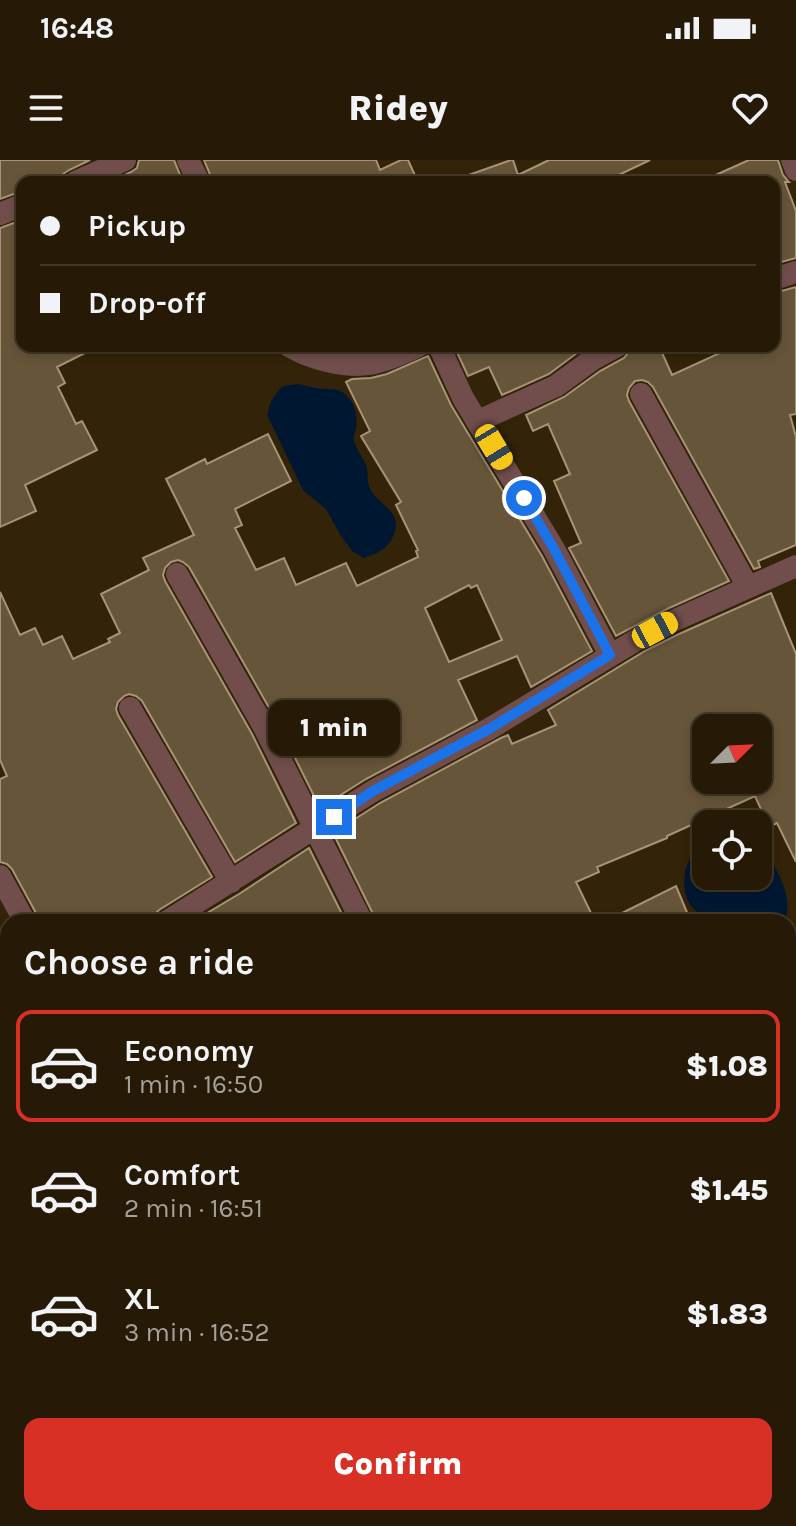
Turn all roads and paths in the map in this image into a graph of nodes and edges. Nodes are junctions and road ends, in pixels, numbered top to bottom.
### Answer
1 (125, 160) edge
2 (792, 160) edge
3 (796, 170) edge
4 (89, 176) edge
5 (301, 352) edge
6 (407, 352) edge
7 (442, 352) edge
8 (606, 352) edge
9 (641, 394) dead end
10 (478, 421) junction
11 (796, 566) edge
12 (177, 574) dead end
13 (748, 587) junction
14 (610, 655) junction
15 (130, 708) dead end
16 (315, 829) junction
17 (0, 876) edge
18 (231, 882) junction
19 (21, 914) edge
20 (179, 914) edge
21 (358, 914) edge

1 - 4 street
2 - 3 street
5 - 6 street
7 - 10 street
8 - 10 street
9 - 13 street
10 - 14 street
11 - 13 street
12 - 16 street
13 - 14 street
14 - 16 street
15 - 18 street
16 - 18 street
16 - 21 street
17 - 19 street
18 - 20 street

